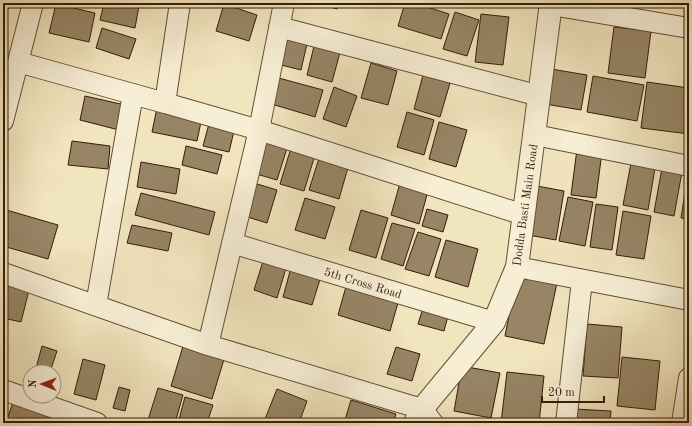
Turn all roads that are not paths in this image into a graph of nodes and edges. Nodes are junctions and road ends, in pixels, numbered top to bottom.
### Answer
1 (33, 3) edge
2 (180, 3) edge
3 (284, 3) edge
4 (551, 4) edge
5 (279, 27) junction
6 (689, 28) edge
7 (18, 62) junction
8 (133, 94) junction
9 (540, 96) junction
10 (165, 103) junction
11 (3, 121) edge
12 (259, 130) junction
13 (535, 135) junction
14 (689, 166) edge
15 (524, 216) junction
16 (232, 244) junction
17 (517, 267) junction
18 (3, 272) edge
19 (582, 280) junction
20 (689, 300) edge
21 (96, 305) junction
22 (494, 322) junction
23 (208, 345) junction
24 (689, 378) edge
25 (3, 390) edge
26 (423, 418) edge
27 (86, 421) edge
28 (566, 423) edge
29 (682, 423) edge

1 - 7 street
2 - 10 street
3 - 5 street
4 - 6 street
4 - 9 street, Dodda Basti Main Road
5 - 9 street
5 - 12 street
7 - 8 street
7 - 11 street
8 - 10 street
8 - 21 street
9 - 13 street, Dodda Basti Main Road
10 - 12 street
12 - 15 street
12 - 16 street
13 - 14 street
13 - 15 street, Dodda Basti Main Road
15 - 17 street, Dodda Basti Main Road
16 - 22 street, 5th Cross Road
16 - 23 street
17 - 19 street
17 - 22 street, Dodda Basti Main Road
18 - 21 street
19 - 20 street
19 - 28 street
21 - 23 street
22 - 26 street, Dodda Basti Main Road
23 - 26 street
24 - 29 street
25 - 27 street

